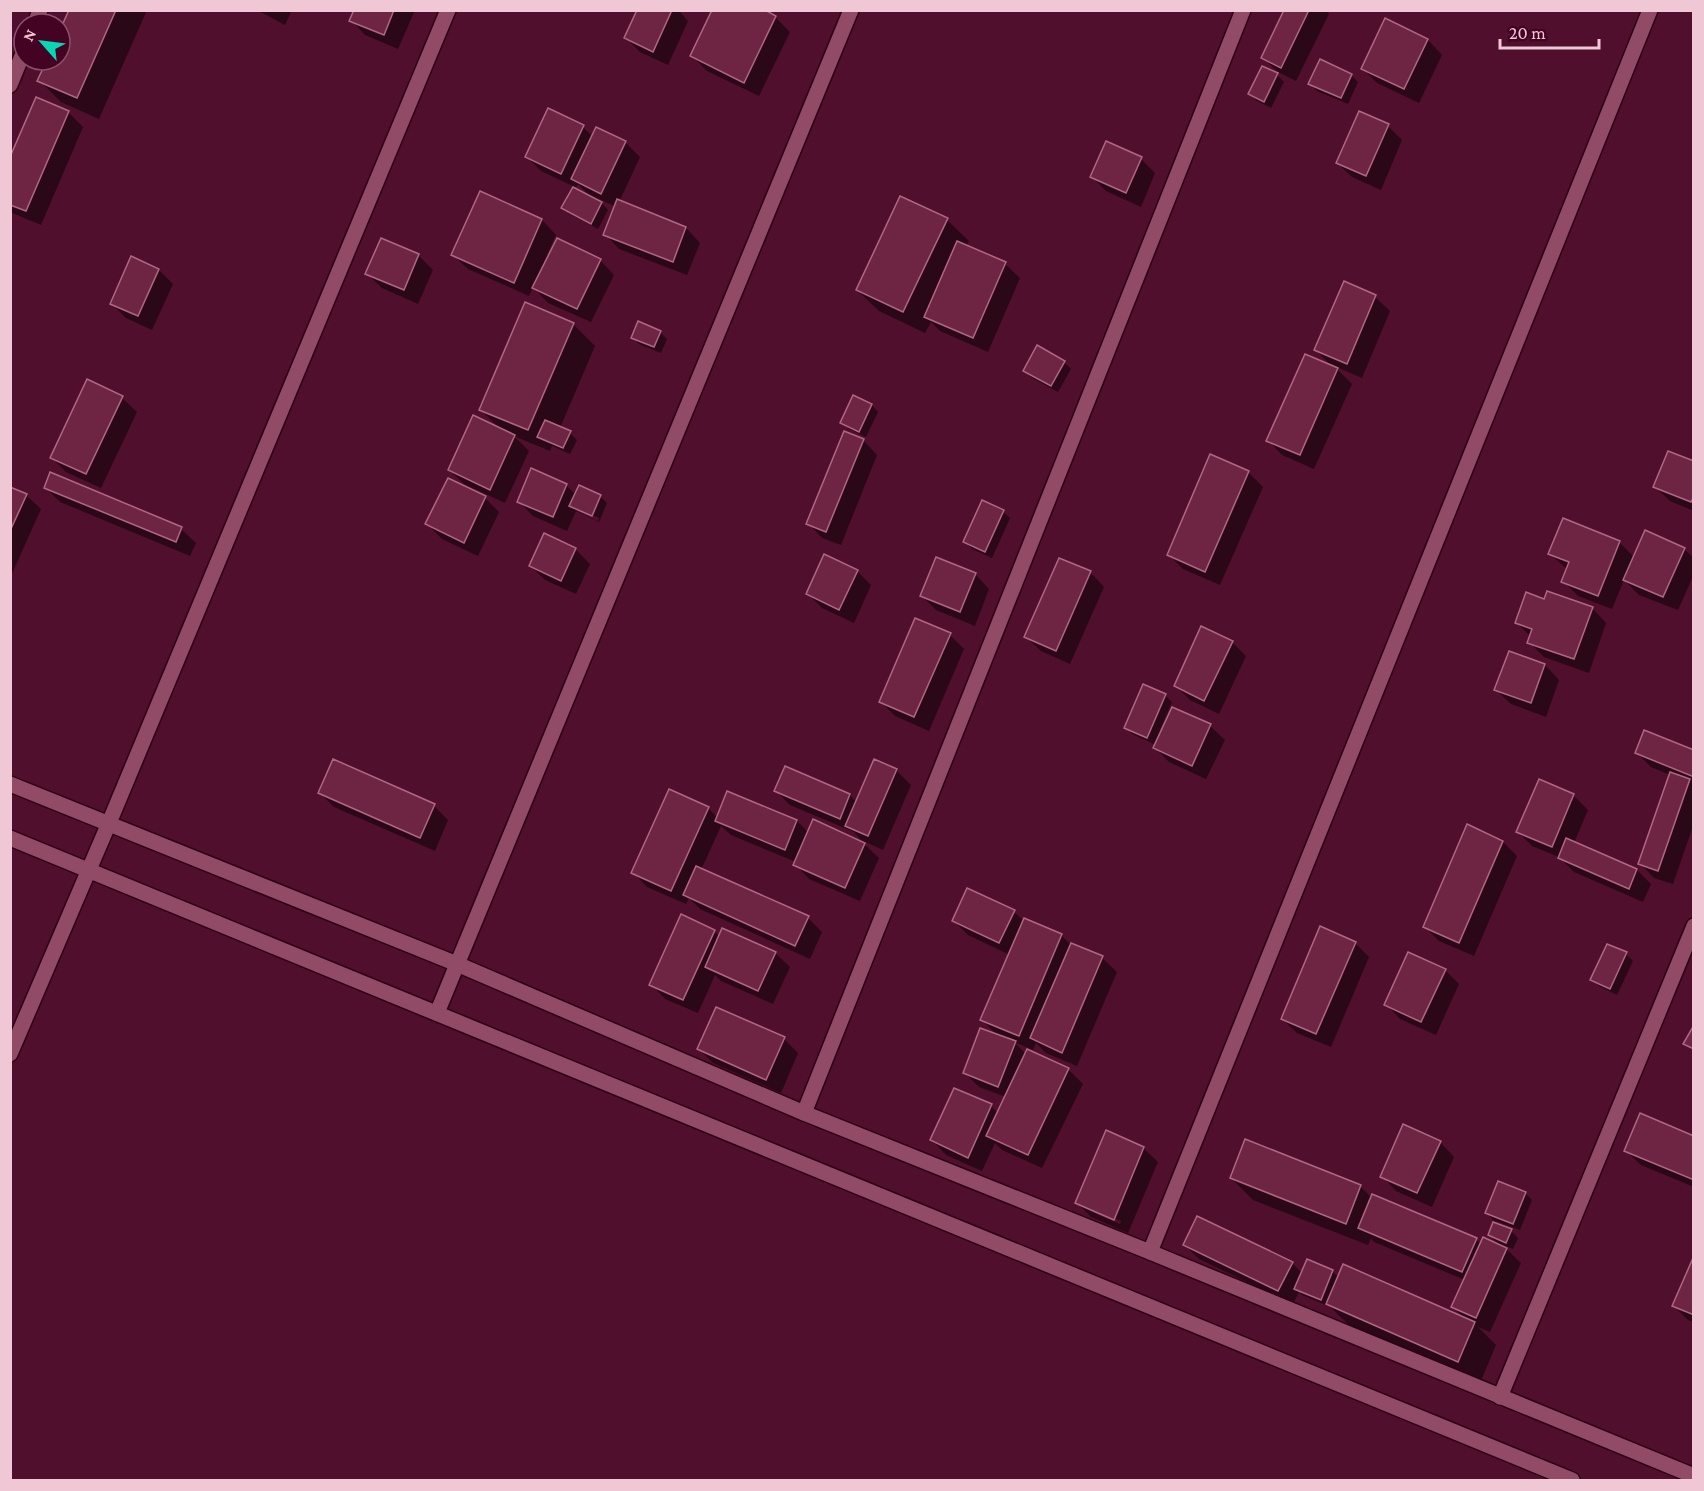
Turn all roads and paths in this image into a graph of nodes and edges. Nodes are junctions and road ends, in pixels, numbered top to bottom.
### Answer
1 (448, 10) edge
2 (851, 10) edge
3 (1243, 10) edge
4 (1650, 10) edge
5 (10, 784) edge
6 (109, 823) junction
7 (10, 837) edge
8 (89, 870) junction
9 (1694, 926) edge
10 (457, 964) junction
11 (437, 1013) junction
12 (10, 1054) edge
13 (804, 1113) junction
14 (1150, 1252) junction
15 (1500, 1397) junction
16 (1694, 1476) edge
17 (1572, 1480) edge

1 - 6 street
2 - 10 street
3 - 13 street
4 - 14 street
5 - 6 street
6 - 8 street
6 - 10 street
7 - 8 street
8 - 11 street
8 - 12 street
9 - 15 street
10 - 11 street
10 - 13 street
11 - 17 street
13 - 14 street
14 - 15 street
15 - 16 street

